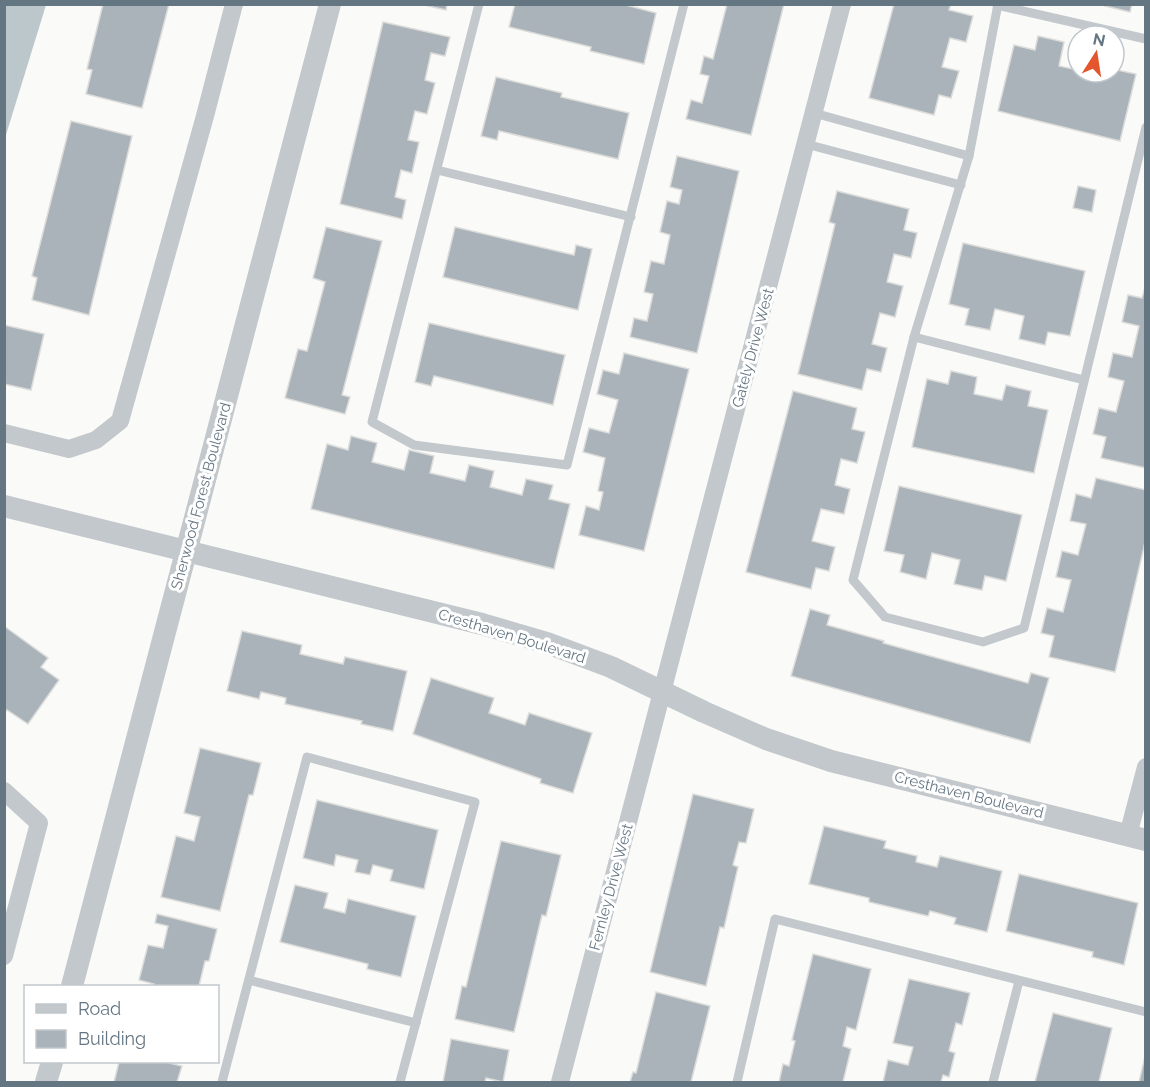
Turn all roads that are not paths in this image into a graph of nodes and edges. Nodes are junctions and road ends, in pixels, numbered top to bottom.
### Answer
1 (234, 4) edge
2 (330, 4) edge
3 (479, 4) edge
4 (684, 4) edge
5 (842, 4) edge
6 (998, 5) edge
7 (1146, 39) edge
8 (814, 113) junction
9 (1146, 127) edge
10 (806, 144) junction
11 (969, 156) junction
12 (437, 170) junction
13 (961, 184) junction
14 (631, 217) junction
15 (914, 337) junction
16 (1084, 380) junction
17 (4, 433) edge
18 (4, 506) edge
19 (186, 550) junction
20 (663, 691) junction
21 (1146, 767) edge
22 (4, 791) edge
23 (1137, 837) edge
24 (11, 903) edge
25 (4, 956) edge
26 (249, 980) junction
27 (1019, 981) junction
28 (73, 985) edge
29 (1146, 1012) edge
30 (416, 1023) junction
31 (52, 1063) edge
32 (46, 1083) edge
33 (222, 1083) edge
34 (400, 1083) edge
35 (560, 1083) edge
36 (737, 1083) edge
37 (993, 1083) edge

1 - 17 street
2 - 19 street, Sherwood Forest Boulevard
3 - 12 lane
4 - 14 lane
5 - 8 street, Gately Drive West
6 - 7 lane
6 - 11 lane
8 - 10 street, Gately Drive West
8 - 11 lane
9 - 16 lane
10 - 13 lane
10 - 20 street, Gately Drive West
11 - 13 lane
12 - 14 lane
12 - 14 lane
13 - 15 lane
15 - 16 lane
15 - 16 lane
18 - 19 street, Cresthaven Boulevard
19 - 20 street, Cresthaven Boulevard
19 - 28 street, Sherwood Forest Boulevard
20 - 23 street, Cresthaven Boulevard
20 - 35 street, Fernley Drive West
21 - 23 street
22 - 24 street
24 - 25 street
26 - 30 lane
26 - 30 lane
26 - 33 lane
27 - 29 lane
27 - 36 lane
27 - 37 lane
30 - 34 lane
31 - 32 street

